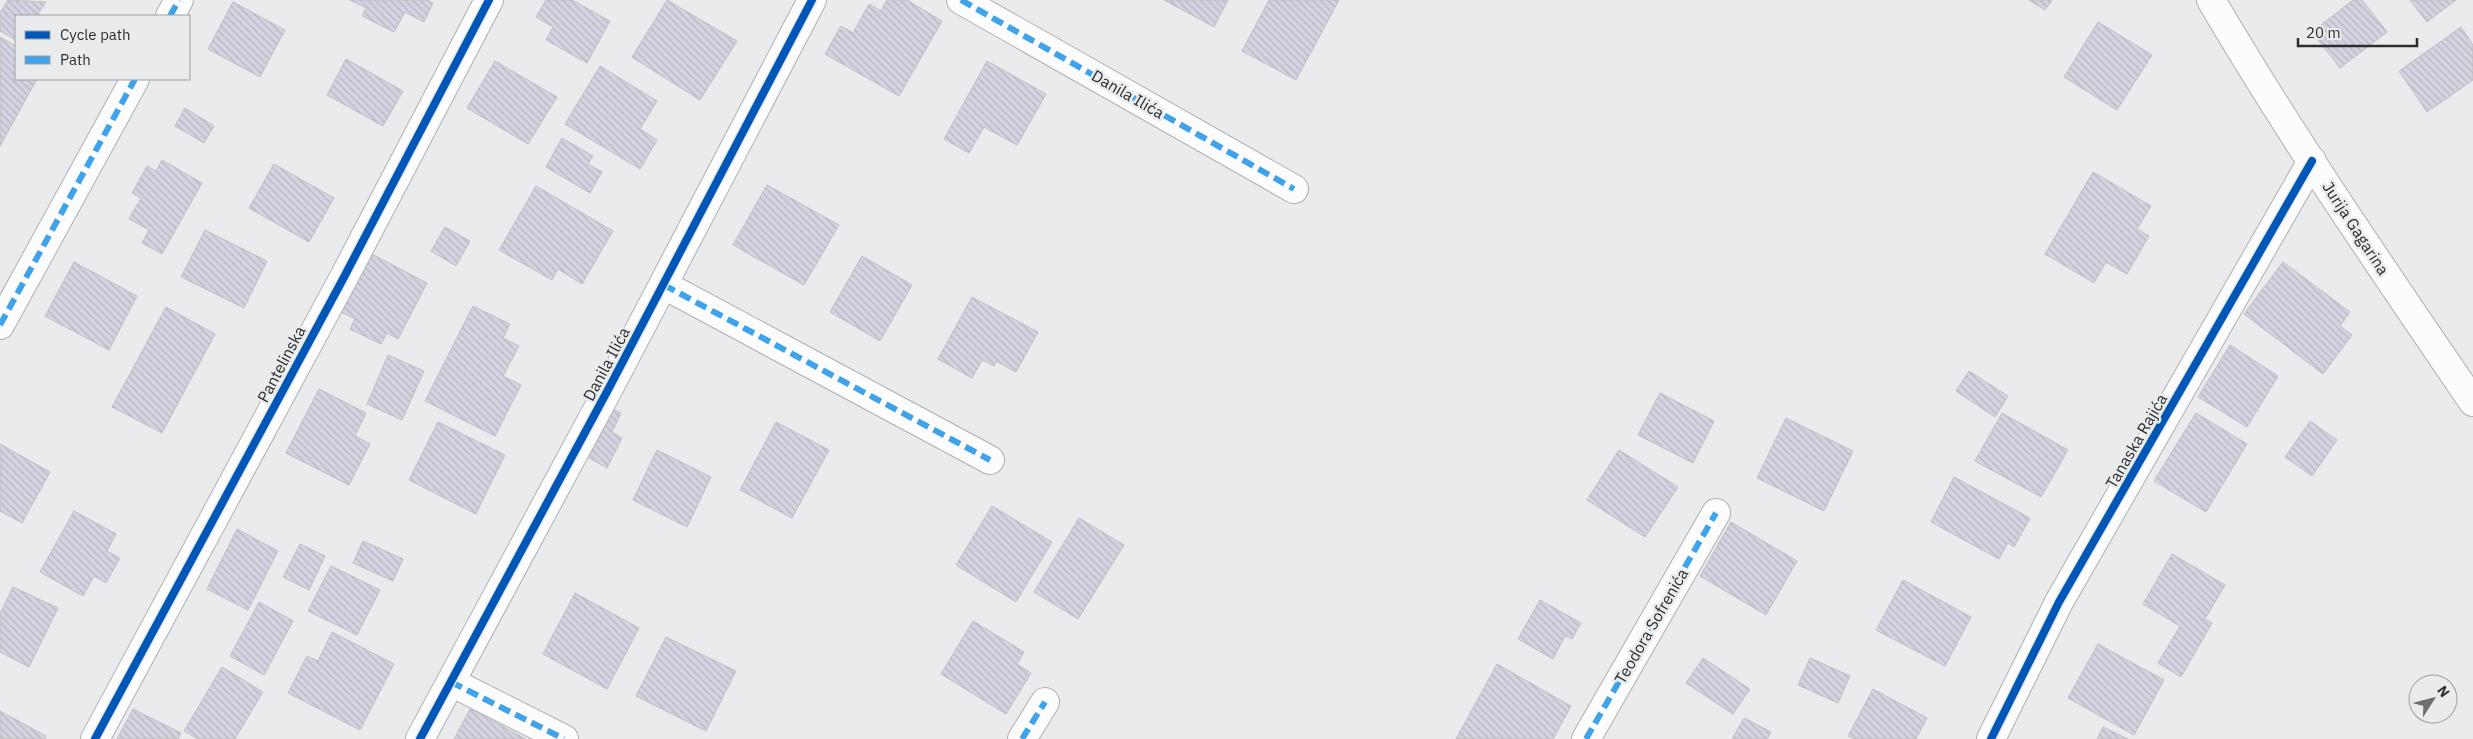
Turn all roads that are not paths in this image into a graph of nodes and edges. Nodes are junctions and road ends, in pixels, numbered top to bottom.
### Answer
1 (179, 0) edge
2 (489, 0) edge
3 (812, 0) edge
4 (961, 0) edge
5 (2211, 0) edge
6 (171, 15) edge
7 (135, 80) edge
8 (2312, 161) junction
9 (1294, 189) dead end
10 (664, 285) junction
11 (0, 325) edge
12 (2473, 402) edge
13 (990, 460) dead end
14 (1716, 513) dead end
15 (451, 682) junction
16 (1045, 702) dead end
17 (95, 739) edge
18 (420, 739) edge
19 (564, 739) edge
20 (1022, 739) edge
21 (1586, 739) edge
22 (1991, 739) edge

1 - 6 street
2 - 17 street, Pantelinska
3 - 10 street, Danila Ilića
4 - 9 street, Danila Ilića
5 - 8 street, Jurija Gagarina
7 - 11 street
8 - 12 street, Jurija Gagarina
8 - 22 street, Tanaska Rajića
10 - 13 street
10 - 15 street, Danila Ilića
14 - 21 street, Teodora Sofrenića
15 - 18 street, Danila Ilića
15 - 19 street
16 - 20 street

